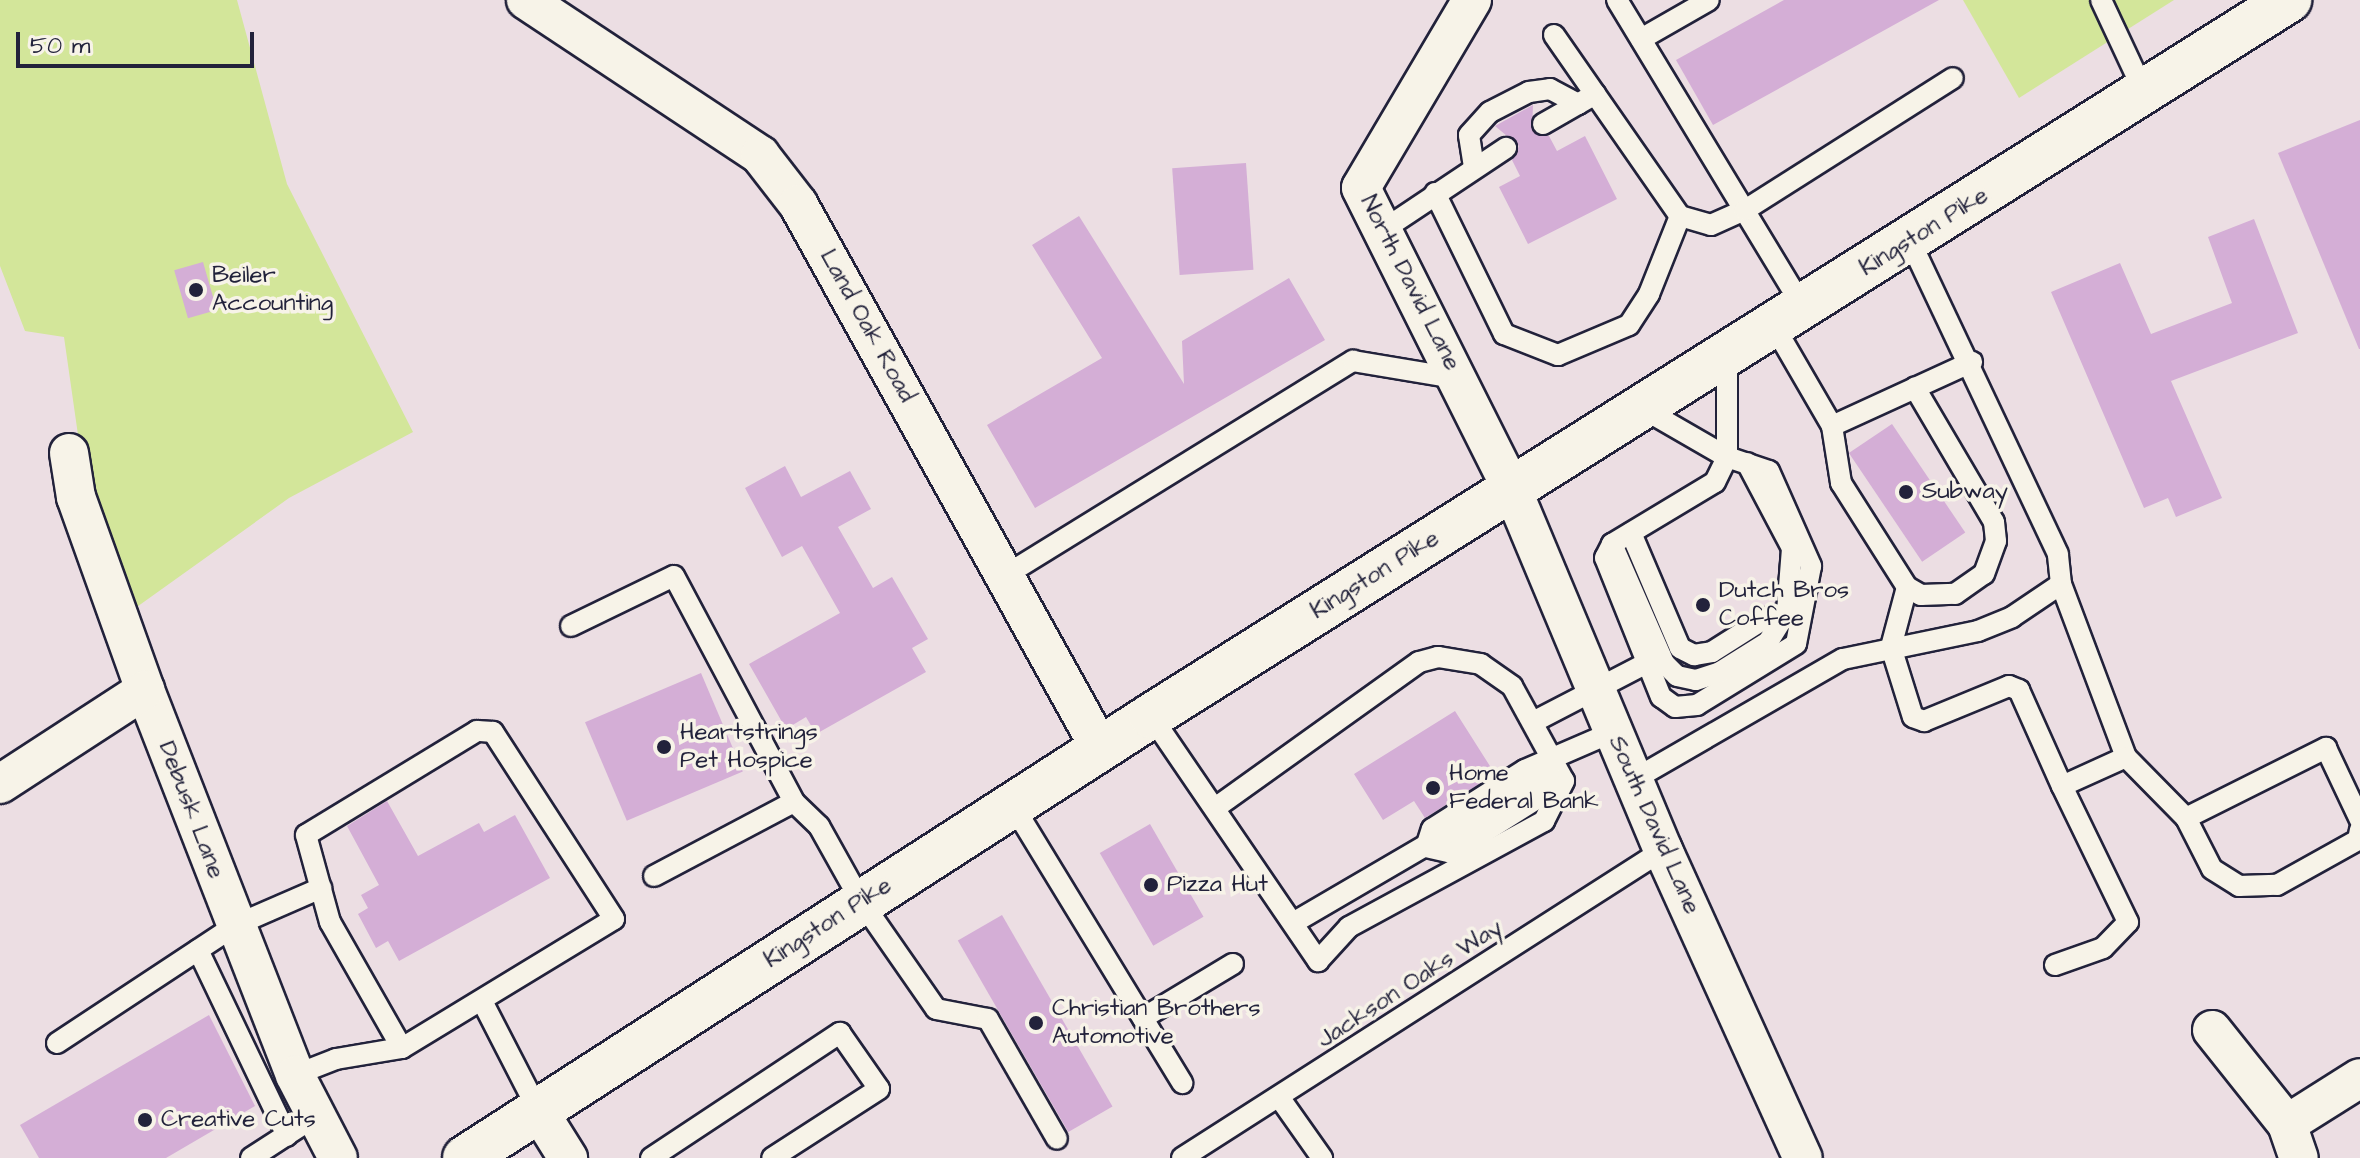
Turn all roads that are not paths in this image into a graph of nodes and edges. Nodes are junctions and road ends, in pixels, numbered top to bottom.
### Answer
1 (526, 0) edge
2 (1472, 0) edge
3 (1617, 0) edge
4 (1709, 0) edge
5 (2101, 0) edge
6 (2289, 0) edge
7 (1554, 35) dead end
8 (1641, 39) junction
9 (1953, 78) dead end
10 (2144, 92) junction
11 (1586, 99) junction
12 (1543, 124) dead end
13 (1506, 148) dead end
14 (1474, 167) junction
15 (1435, 193) junction
16 (1745, 210) junction
17 (1680, 216) junction
18 (1383, 230) junction
19 (1910, 241) junction
20 (1788, 316) junction
21 (1727, 355) junction
22 (1972, 362) junction
23 (1460, 379) junction
24 (1915, 388) junction
25 (1642, 408) junction
26 (1832, 426) junction
27 (69, 453) dead end
28 (1737, 460) junction
29 (1512, 489) junction
30 (1631, 533) junction
31 (1612, 544) junction
32 (1001, 578) junction
33 (2061, 584) junction
34 (1907, 587) junction
35 (1787, 612) junction
36 (571, 626) dead end
37 (1891, 647) junction
38 (1645, 664) junction
39 (1594, 687) junction
40 (145, 690) junction
41 (1151, 716) junction
42 (1535, 721) junction
43 (1613, 732) junction
44 (1100, 748) junction
45 (2126, 757) junction
46 (1554, 761) junction
47 (1633, 780) junction
48 (0, 784) edge
49 (2062, 786) junction
50 (794, 802) junction
51 (1012, 804) junction
52 (1215, 808) junction
53 (2186, 818) junction
54 (2360, 820) edge
55 (2360, 830) edge
56 (1426, 847) junction
57 (1663, 850) junction
58 (654, 876) dead end
59 (321, 888) junction
60 (861, 901) junction
61 (1293, 923) junction
62 (236, 925) junction
63 (198, 950) junction
64 (1233, 964) dead end
65 (2055, 965) dead end
66 (482, 1001) junction
67 (1143, 1018) junction
68 (2212, 1030) dead end
69 (57, 1043) dead end
70 (402, 1048) junction
71 (295, 1075) junction
72 (2360, 1078) edge
73 (1182, 1083) dead end
74 (1279, 1097) junction
75 (538, 1110) junction
76 (301, 1126) junction
77 (1057, 1139) dead end
78 (2293, 1141) edge
79 (251, 1158) edge
80 (338, 1158) edge
81 (465, 1158) edge
82 (568, 1158) edge
83 (651, 1158) edge
84 (772, 1158) edge
85 (1182, 1158) edge
86 (1322, 1158) edge
87 (1803, 1158) edge

1 - 32 street, Land Oak Road
2 - 18 street, North David Lane
3 - 8 lane
4 - 8 lane
5 - 10 lane
6 - 10 main road, Kingston Pike
7 - 11 lane
8 - 16 lane
9 - 16 lane
10 - 19 main road, Kingston Pike
11 - 12 lane
11 - 14 lane
11 - 17 lane
13 - 14 lane
14 - 15 lane
15 - 17 lane
15 - 18 lane
16 - 17 lane
16 - 20 lane
18 - 23 street, North David Lane
19 - 20 main road, Kingston Pike
19 - 22 lane
20 - 21 main road, Kingston Pike
20 - 26 lane
21 - 25 main road, Kingston Pike
21 - 28 lane
22 - 24 lane
22 - 33 lane
23 - 29 street, North David Lane
23 - 32 lane
24 - 26 lane
24 - 34 lane
25 - 28 lane
25 - 29 main road, Kingston Pike
26 - 34 lane
27 - 40 street, Debusk Lane
28 - 30 lane
28 - 35 lane
28 - 38 lane
29 - 39 street, South David Lane
29 - 41 main road, Kingston Pike
30 - 31 lane
30 - 35 lane
31 - 35 lane
31 - 38 lane
32 - 44 street, Land Oak Road
33 - 37 lane
33 - 45 lane
34 - 37 lane
36 - 50 lane
37 - 47 lane
37 - 49 lane
38 - 39 lane
39 - 42 lane
39 - 43 street, South David Lane
40 - 48 street
40 - 62 street, Debusk Lane
41 - 44 main road, Kingston Pike
41 - 52 lane
42 - 46 lane
42 - 52 lane
43 - 46 lane
43 - 47 street, South David Lane
44 - 51 main road, Kingston Pike
45 - 49 lane
45 - 53 lane
46 - 56 lane
46 - 56 lane
46 - 61 lane
47 - 57 street, South David Lane
49 - 65 lane
50 - 58 lane
50 - 60 lane
51 - 60 main road, Kingston Pike
51 - 67 lane
52 - 61 lane
53 - 54 lane
53 - 55 lane
56 - 61 lane
57 - 74 lane, Jackson Oaks Way
57 - 87 street, South David Lane
59 - 62 lane
59 - 66 lane
59 - 70 lane
60 - 75 main road, Kingston Pike
60 - 77 lane
62 - 63 lane
62 - 71 street, Debusk Lane
63 - 69 lane
63 - 76 lane
64 - 67 lane
66 - 70 lane
66 - 75 lane
67 - 73 lane
68 - 78 street
70 - 71 lane
71 - 76 street, Debusk Lane
72 - 78 street
74 - 85 lane, Jackson Oaks Way
74 - 86 lane
75 - 81 main road, Kingston Pike
75 - 82 street
76 - 79 lane
76 - 80 street, Debusk Lane
83 - 84 lane

